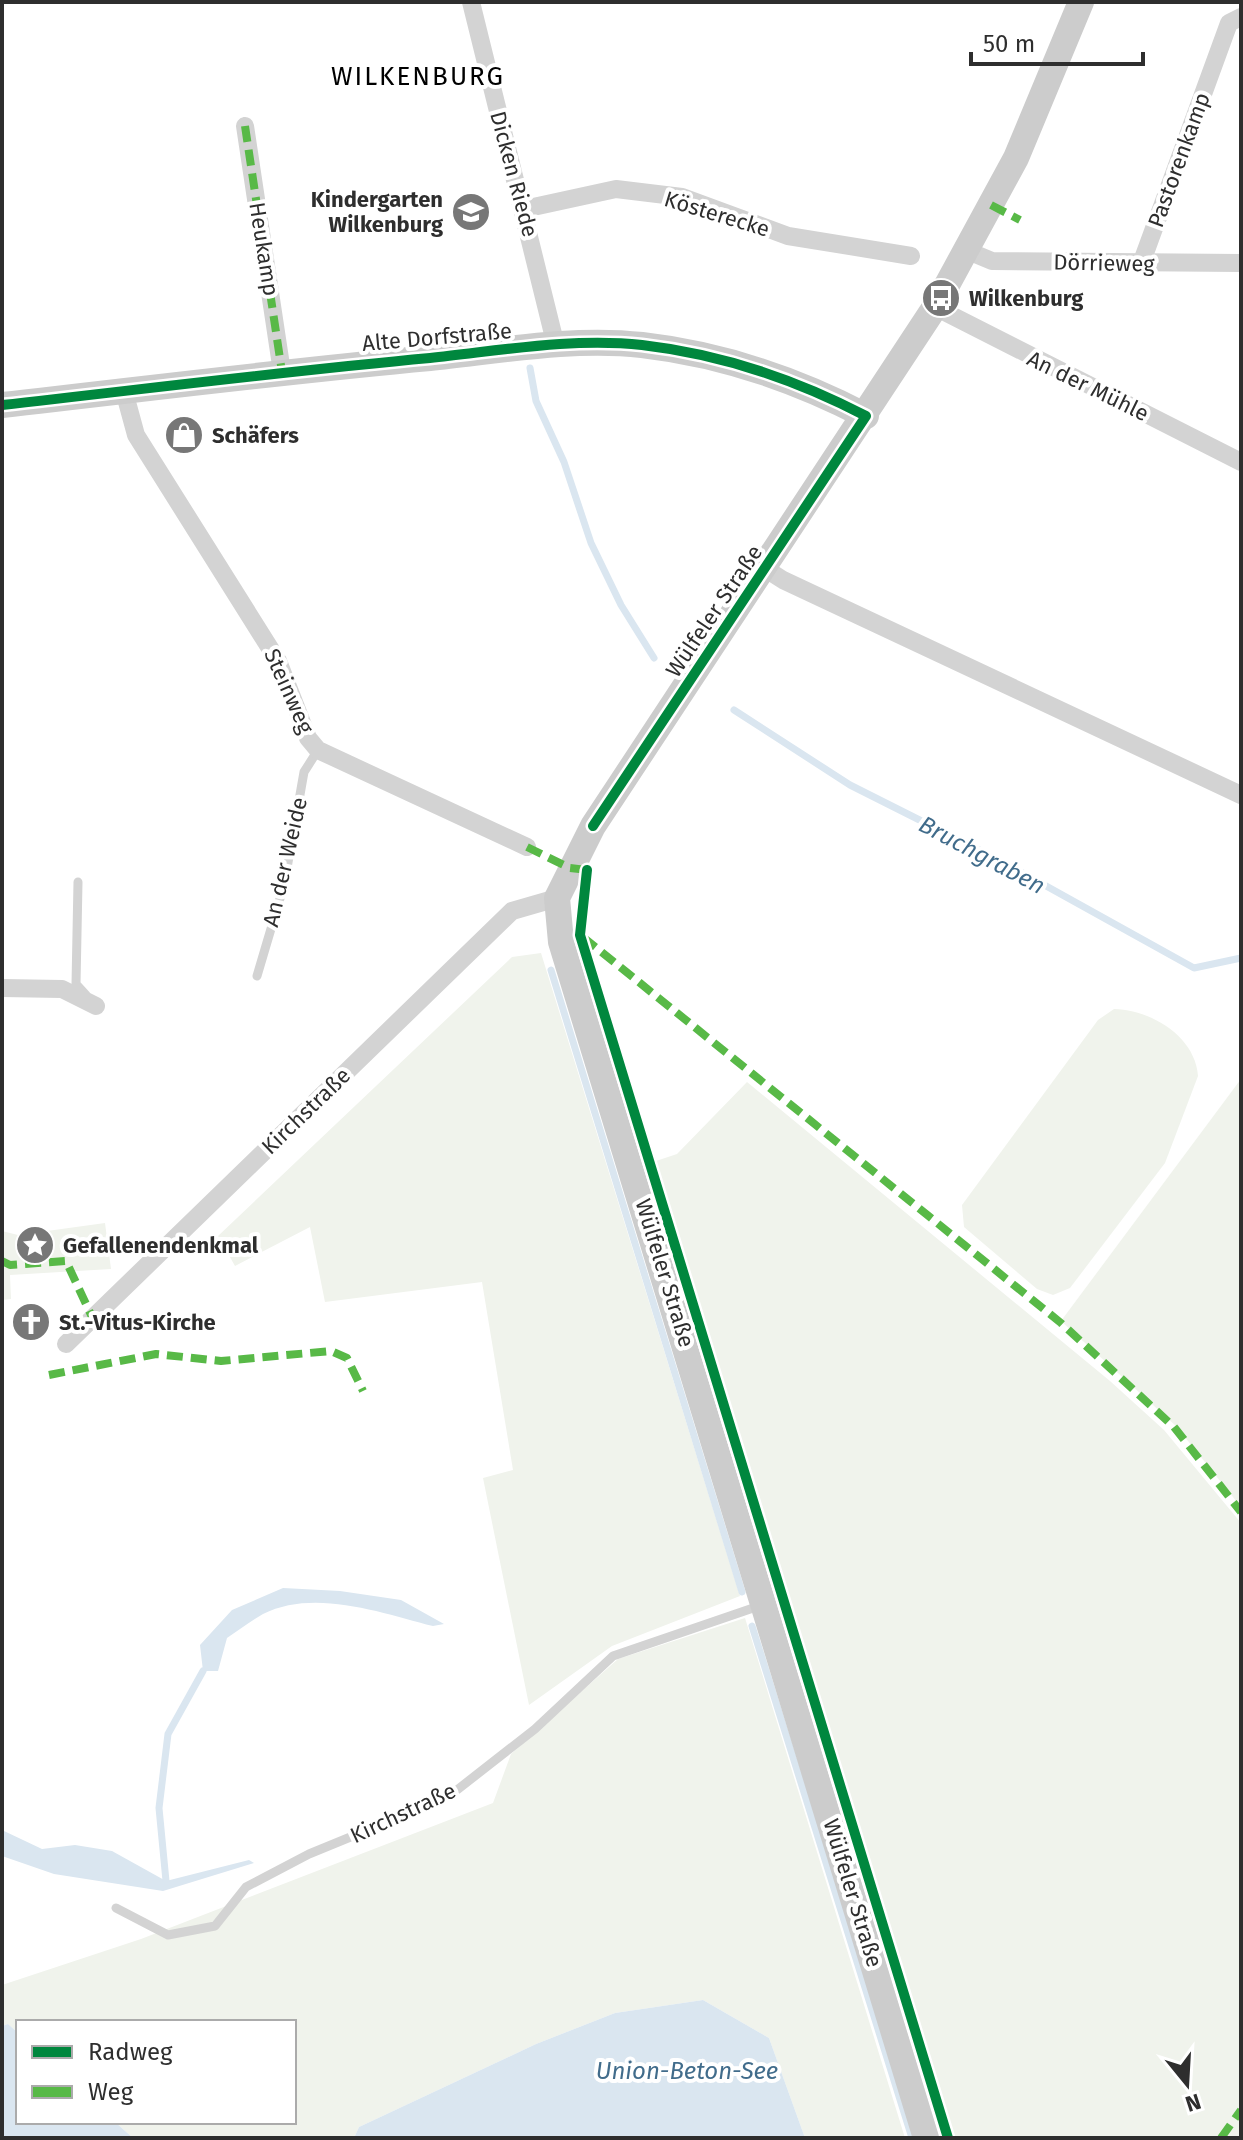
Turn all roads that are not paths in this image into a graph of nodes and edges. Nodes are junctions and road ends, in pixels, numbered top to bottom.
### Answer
1 (471, 2) edge
2 (1081, 2) edge
3 (1241, 17) edge
4 (245, 126) dead end
5 (524, 209) junction
6 (968, 251) junction
7 (911, 256) dead end
8 (1241, 263) edge
9 (1141, 264) junction
10 (935, 307) junction
11 (556, 346) junction
12 (282, 372) junction
13 (124, 391) junction
14 (2, 405) edge
15 (866, 416) junction
16 (1241, 462) edge
17 (766, 569) junction
18 (318, 750) junction
19 (1241, 795) edge
20 (527, 847) dead end
21 (78, 882) dead end
22 (557, 898) junction
23 (257, 976) dead end
24 (2, 988) edge
25 (96, 1006) joint
26 (66, 1344) dead end
27 (766, 1604) junction
28 (116, 1908) dead end
29 (926, 2138) edge

1 - 5 street, Dicken Riede
2 - 6 main road, Wülfeler Straße
3 - 9 street, Pastorenkamp
4 - 12 street, Heukamp
5 - 7 street, Kösterecke
5 - 11 street, Dicken Riede
6 - 9 street, Dörrieweg
6 - 10 main road, Wülfeler Straße
8 - 9 street, Dörrieweg
10 - 15 main road, Wülfeler Straße
10 - 16 street, An der Mühle
11 - 12 main road, Alte Dorfstraße
11 - 15 main road, Alte Dorfstraße
12 - 13 main road, Alte Dorfstraße
13 - 14 main road, Alte Dorfstraße
13 - 18 street, Steinweg
15 - 17 main road, Wülfeler Straße
17 - 19 street
17 - 22 main road, Wülfeler Straße
18 - 20 street, Steinweg
18 - 23 lane, An der Weide
21 - 25 lane
22 - 26 street, Kirchstraße
22 - 27 main road, Wülfeler Straße
24 - 25 street
27 - 28 lane, Kirchstraße
27 - 29 main road, Wülfeler Straße

